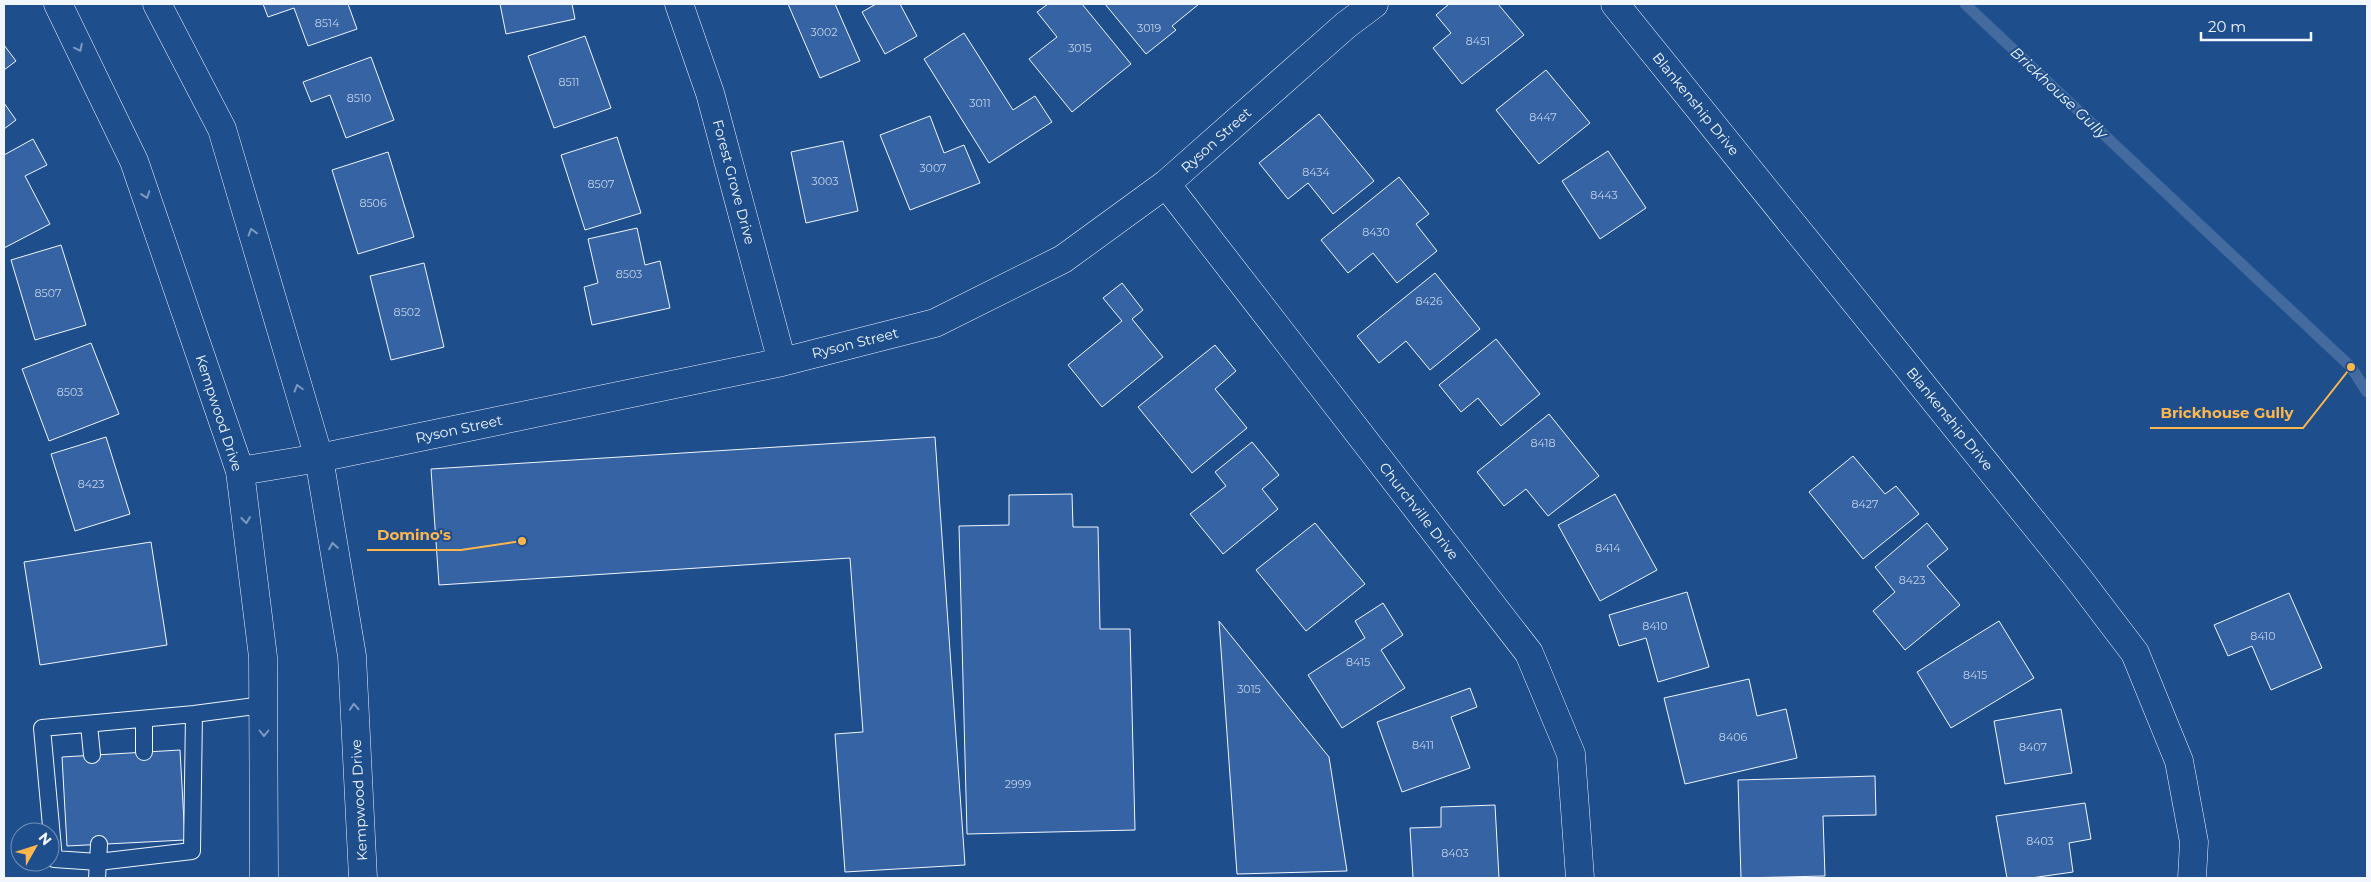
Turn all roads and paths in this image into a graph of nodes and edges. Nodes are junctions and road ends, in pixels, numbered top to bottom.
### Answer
1 (58, 4) edge
2 (157, 4) edge
3 (679, 4) edge
4 (1374, 4) edge
5 (1615, 4) edge
6 (1166, 184) junction
7 (782, 362) junction
8 (319, 458) junction
9 (240, 471) junction
10 (263, 705) junction
11 (194, 714) junction
12 (144, 719) junction
13 (89, 724) junction
14 (144, 752) dead end
15 (92, 754) dead end
16 (99, 844) dead end
17 (98, 862) junction
18 (97, 878) edge
19 (264, 878) edge
20 (363, 878) edge
21 (1580, 878) edge
22 (2192, 878) edge

1 -> 9 street, Kempwood Drive
8 -> 2 street, Kempwood Drive
3 - 7 street, Forest Grove Drive
4 - 6 street, Ryson Street
5 - 22 street, Blankenship Drive
6 - 7 street, Ryson Street
6 - 21 street, Churchville Drive
7 - 8 street, Ryson Street
8 - 9 street, Ryson Street
20 -> 8 street, Kempwood Drive
9 -> 10 street, Kempwood Drive
10 - 11 lane
10 -> 19 street, Kempwood Drive
11 - 12 lane
11 - 17 lane
12 - 13 lane
12 - 14 lane
13 - 15 lane
13 - 17 lane
16 - 17 lane
17 - 18 lane

